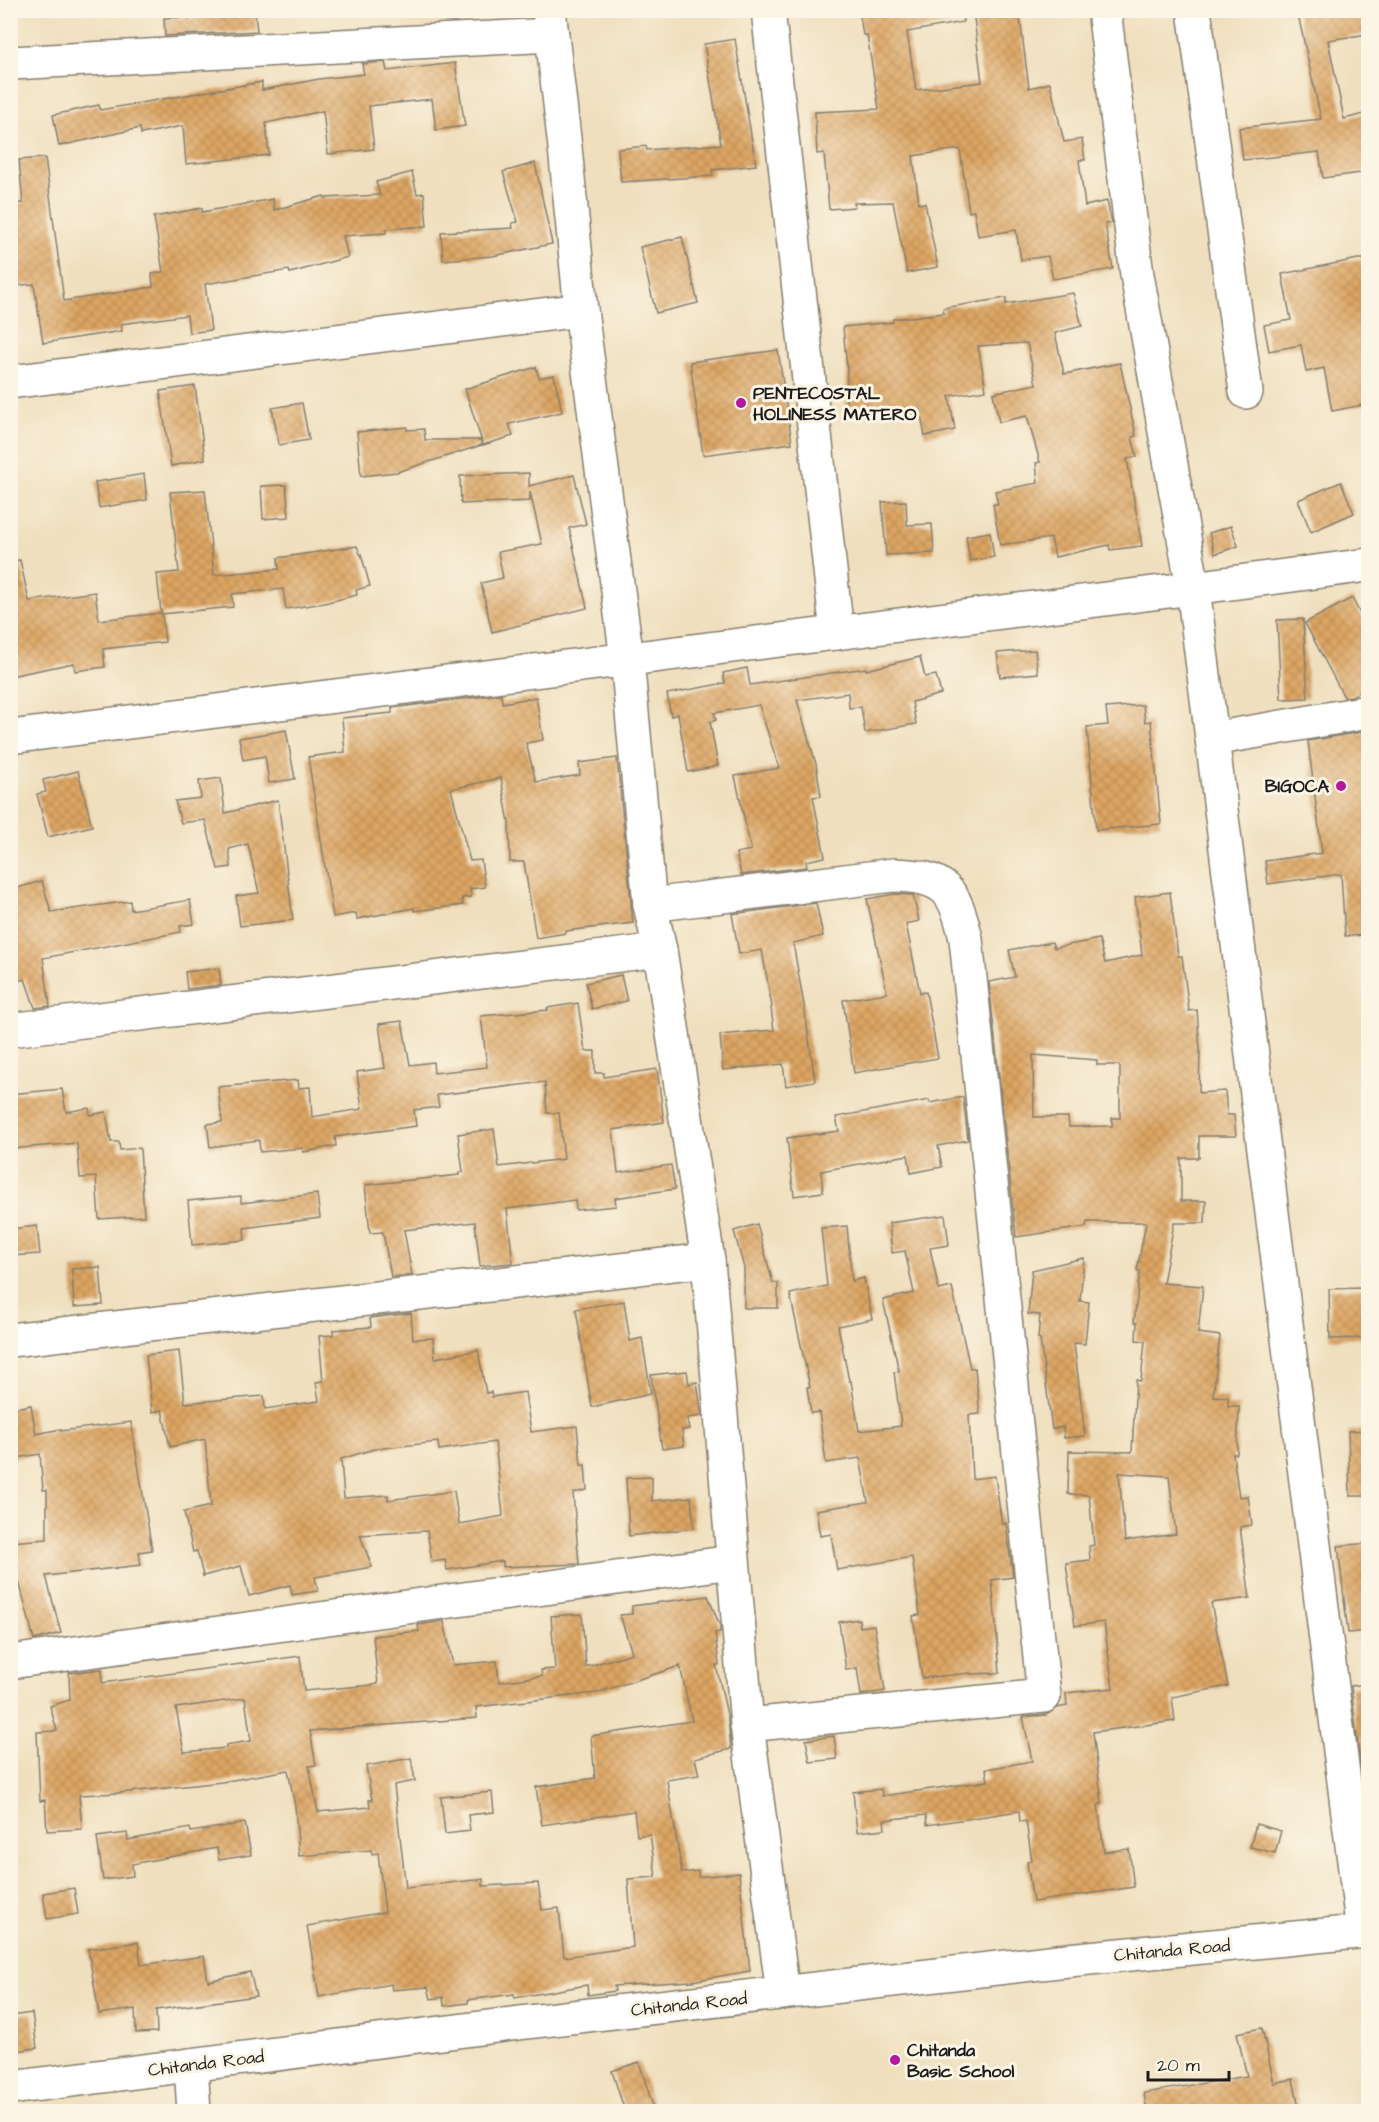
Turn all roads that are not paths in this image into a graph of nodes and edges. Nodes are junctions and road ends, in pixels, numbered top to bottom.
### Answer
1 (768, 10) edge
2 (1104, 10) edge
3 (1194, 10) edge
4 (550, 23) edge
5 (10, 63) edge
6 (581, 310) junction
7 (10, 382) edge
8 (1246, 392) dead end
9 (1368, 564) edge
10 (1193, 588) junction
11 (837, 633) junction
12 (627, 659) junction
13 (1368, 712) edge
14 (10, 737) edge
15 (1212, 739) junction
16 (650, 905) junction
17 (660, 950) junction
18 (10, 1030) edge
19 (708, 1260) junction
20 (10, 1340) edge
21 (732, 1562) junction
22 (10, 1662) edge
23 (747, 1725) junction
24 (1366, 1931) edge
25 (783, 1993) junction
26 (191, 2065) junction
27 (10, 2088) edge
28 (194, 2112) edge

1 - 11 street
2 - 10 street
3 - 8 street
4 - 5 street
4 - 6 street
6 - 7 street
6 - 12 street
9 - 10 street
10 - 11 street
10 - 15 street
11 - 12 street
12 - 14 street
12 - 16 street
13 - 15 street
15 - 24 street
16 - 17 street
16 - 23 street
17 - 18 street
17 - 19 street
19 - 20 street
19 - 21 street
21 - 22 street
21 - 23 street
23 - 25 street
24 - 25 street, Chitanda Road
25 - 26 street, Chitanda Road
26 - 27 street, Chitanda Road
26 - 28 street

